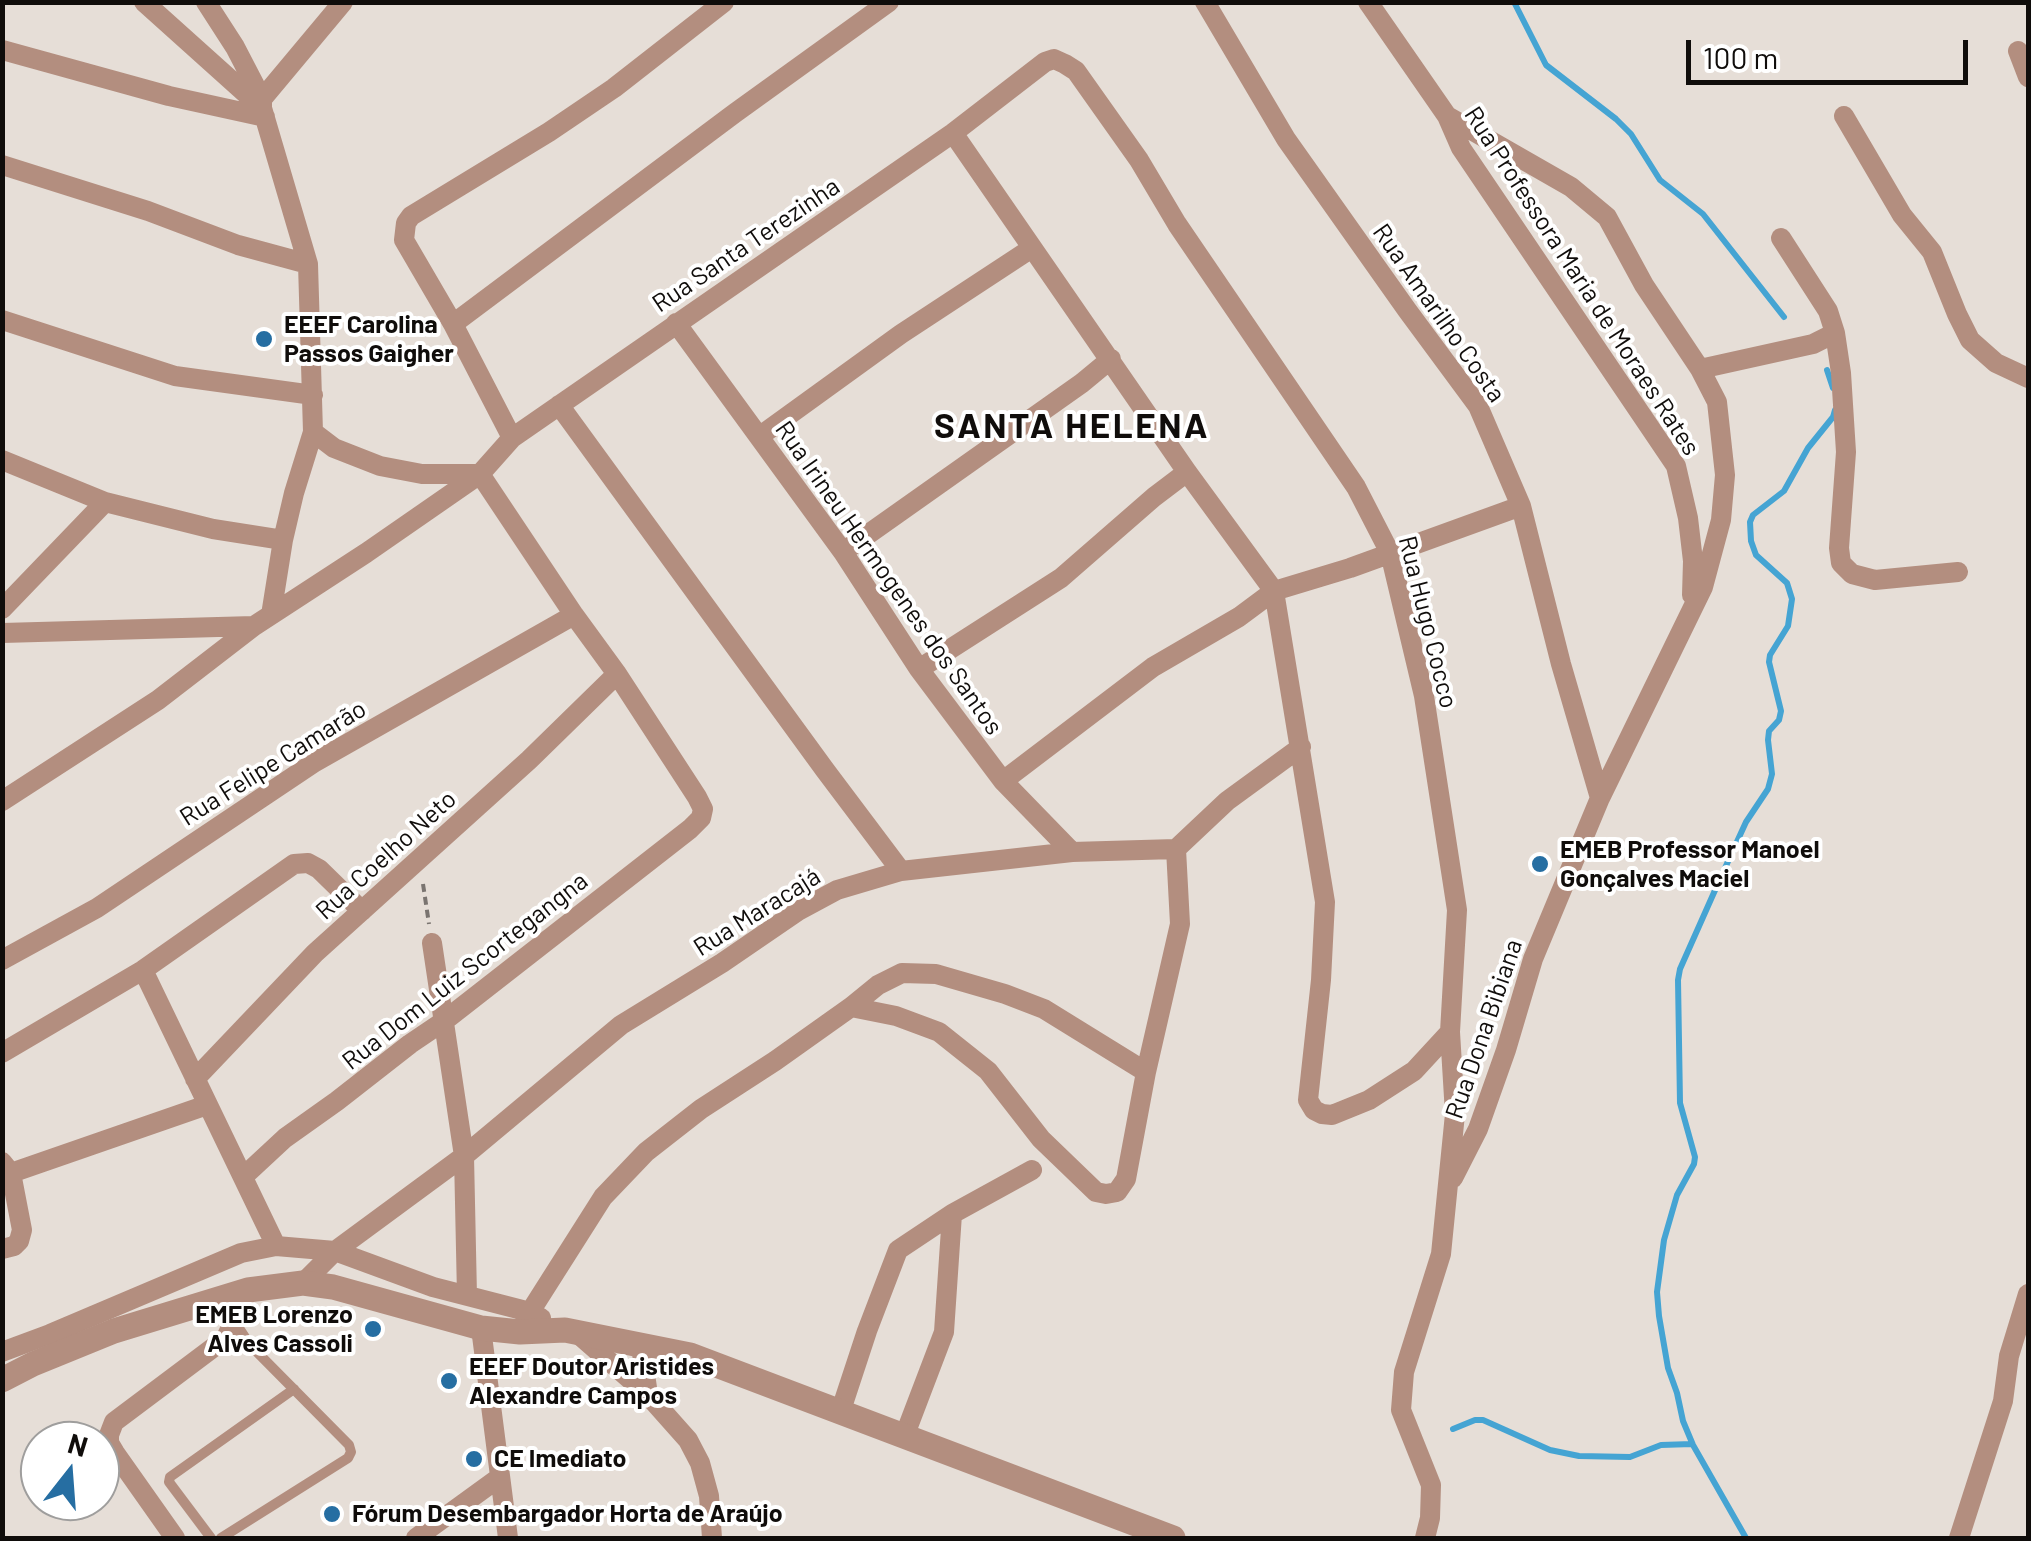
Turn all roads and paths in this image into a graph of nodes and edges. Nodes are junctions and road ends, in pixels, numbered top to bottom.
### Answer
1 (144, 2) edge
2 (206, 2) edge
3 (724, 2) edge
4 (889, 2) edge
5 (1205, 2) edge
6 (1368, 2) edge
7 (336, 6) edge
8 (2, 50) edge
9 (2018, 51) dead end
10 (1045, 62) joint
11 (2028, 77) edge
12 (263, 108) junction
13 (1447, 116) junction
14 (1844, 116) dead end
15 (953, 133) junction
16 (2, 165) edge
17 (1781, 238) dead end
18 (1032, 248) junction
19 (308, 264) junction
20 (2, 320) edge
21 (676, 323) junction
22 (453, 324) junction
23 (1835, 334) junction
24 (1111, 359) junction
25 (1700, 368) junction
26 (2028, 378) edge
27 (313, 395) junction
28 (559, 405) junction
29 (313, 432) junction
30 (760, 436) junction
31 (512, 438) junction
32 (2, 460) edge
33 (1188, 472) junction
34 (480, 474) junction
35 (105, 502) junction
36 (1521, 506) junction
37 (284, 540) junction
38 (843, 552) junction
39 (1390, 553) junction
40 (1958, 572) dead end
41 (1274, 591) junction
42 (1692, 608) junction
43 (2, 609) edge
44 (574, 615) junction
45 (263, 620) junction
46 (2, 633) edge
47 (919, 669) junction
48 (618, 674) junction
49 (1301, 746) junction
50 (1002, 781) junction
51 (1600, 798) junction
52 (2, 801) edge
53 (1176, 849) junction
54 (1072, 852) junction
55 (420, 858) junction
56 (901, 871) junction
57 (362, 911) junction
58 (432, 943) joint
59 (2, 960) edge
60 (143, 970) junction
61 (850, 1007) junction
62 (444, 1021) junction
63 (1450, 1032) junction
64 (2, 1052) edge
65 (1146, 1072) junction
66 (195, 1079) junction
67 (207, 1105) junction
68 (464, 1156) junction
69 (7, 1167) edge
70 (1032, 1170) dead end
71 (242, 1177) junction
72 (1447, 1188) junction
73 (952, 1214) junction
74 (276, 1246) junction
75 (4, 1249) edge
76 (335, 1252) junction
77 (303, 1284) junction
78 (248, 1290) junction
79 (2028, 1294) edge
80 (467, 1296) junction
81 (235, 1322) junction
82 (525, 1322) junction
83 (2024, 1323) edge
84 (108, 1326) junction
85 (481, 1328) junction
86 (571, 1331) junction
87 (641, 1346) junction
88 (2, 1352) edge
89 (2, 1380) edge
90 (294, 1389) junction
91 (648, 1395) junction
92 (840, 1413) junction
93 (904, 1437) junction
94 (500, 1477) junction
95 (175, 1538) edge
96 (211, 1538) edge
97 (221, 1538) edge
98 (416, 1538) edge
99 (508, 1538) edge
100 (712, 1538) edge
101 (1173, 1538) edge
102 (1425, 1538) edge
103 (1960, 1538) edge

1 - 12 street
2 - 12 street
3 - 22 street
4 - 22 street
5 - 36 street, Rua Amarilho Costa
6 - 13 street, Rua Professora Maria de Moraes Rates
7 - 12 street
8 - 12 street
9 - 11 street
10 - 15 street, Rua Santa Terezinha
10 - 39 street, Rua Hugo Cocco
12 - 19 street
13 - 25 street, Rua Dona Bibiana
13 - 42 street, Rua Professora Maria de Moraes Rates
14 - 26 street
15 - 18 street
15 - 21 street, Rua Santa Terezinha
16 - 19 street
17 - 23 street
18 - 24 street
18 - 30 street
19 - 27 street
20 - 27 street
21 - 28 street, Rua Santa Terezinha
21 - 30 street, Rua Irineu Hermogenes dos Santos
22 - 31 street
23 - 25 street
23 - 40 street
24 - 33 street
24 - 38 street
25 - 42 street, Rua Dona Bibiana
27 - 29 street
28 - 31 street, Rua Santa Terezinha
28 - 56 street
29 - 34 street
29 - 37 street
30 - 38 street, Rua Irineu Hermogenes dos Santos
31 - 34 street, Rua Santa Terezinha
32 - 35 street
33 - 41 street
33 - 47 street
34 - 44 street
34 - 45 street, Rua Santa Terezinha
35 - 37 street
35 - 43 street
36 - 39 street
36 - 51 street, Rua Amarilho Costa
37 - 45 street
38 - 47 street, Rua Irineu Hermogenes dos Santos
39 - 41 street
39 - 63 street, Rua Hugo Cocco
41 - 49 street
41 - 50 street
42 - 51 street, Rua Dona Bibiana
44 - 48 street
44 - 59 street, Rua Felipe Camarão
45 - 46 street
45 - 52 street, Rua Santa Terezinha
47 - 50 street, Rua Irineu Hermogenes dos Santos
48 - 55 street, Rua Coelho Neto
48 - 62 street, Rua Dom Luiz Scortegangna
49 - 53 street
49 - 63 street
50 - 54 street, Rua Irineu Hermogenes dos Santos
51 - 72 street, Rua Dona Bibiana
53 - 54 street, Rua Maracajá
53 - 65 street
54 - 56 street, Rua Maracajá
55 - 57 street, Rua Coelho Neto
55 - 58 path
56 - 68 street, Rua Maracajá
57 - 60 street
57 - 66 street, Rua Coelho Neto
58 - 62 street
60 - 64 street
60 - 66 street
61 - 65 street
61 - 65 street
61 - 82 street
62 - 68 street
62 - 71 street, Rua Dom Luiz Scortegangna
63 - 72 street, Rua Hugo Cocco
66 - 67 street
67 - 69 street
67 - 71 street
68 - 76 street, Rua Maracajá
68 - 80 street
69 - 75 street
70 - 73 street
71 - 74 street
72 - 102 street, Rua Dona Bibiana
73 - 92 street
73 - 93 street
74 - 76 street
74 - 84 street
76 - 77 street, Rua Maracajá
76 - 80 street
77 - 78 street
77 - 85 street
78 - 81 street
78 - 84 street
79 - 83 street
80 - 82 street
81 - 90 lane
81 - 95 street
82 - 85 street
82 - 86 street
83 - 103 street
84 - 88 street
84 - 89 street
85 - 94 street
86 - 87 street
86 - 91 street
87 - 91 street
87 - 92 street
90 - 96 lane
90 - 97 lane
91 - 100 street
92 - 93 street
93 - 101 street
94 - 98 street
94 - 99 street

